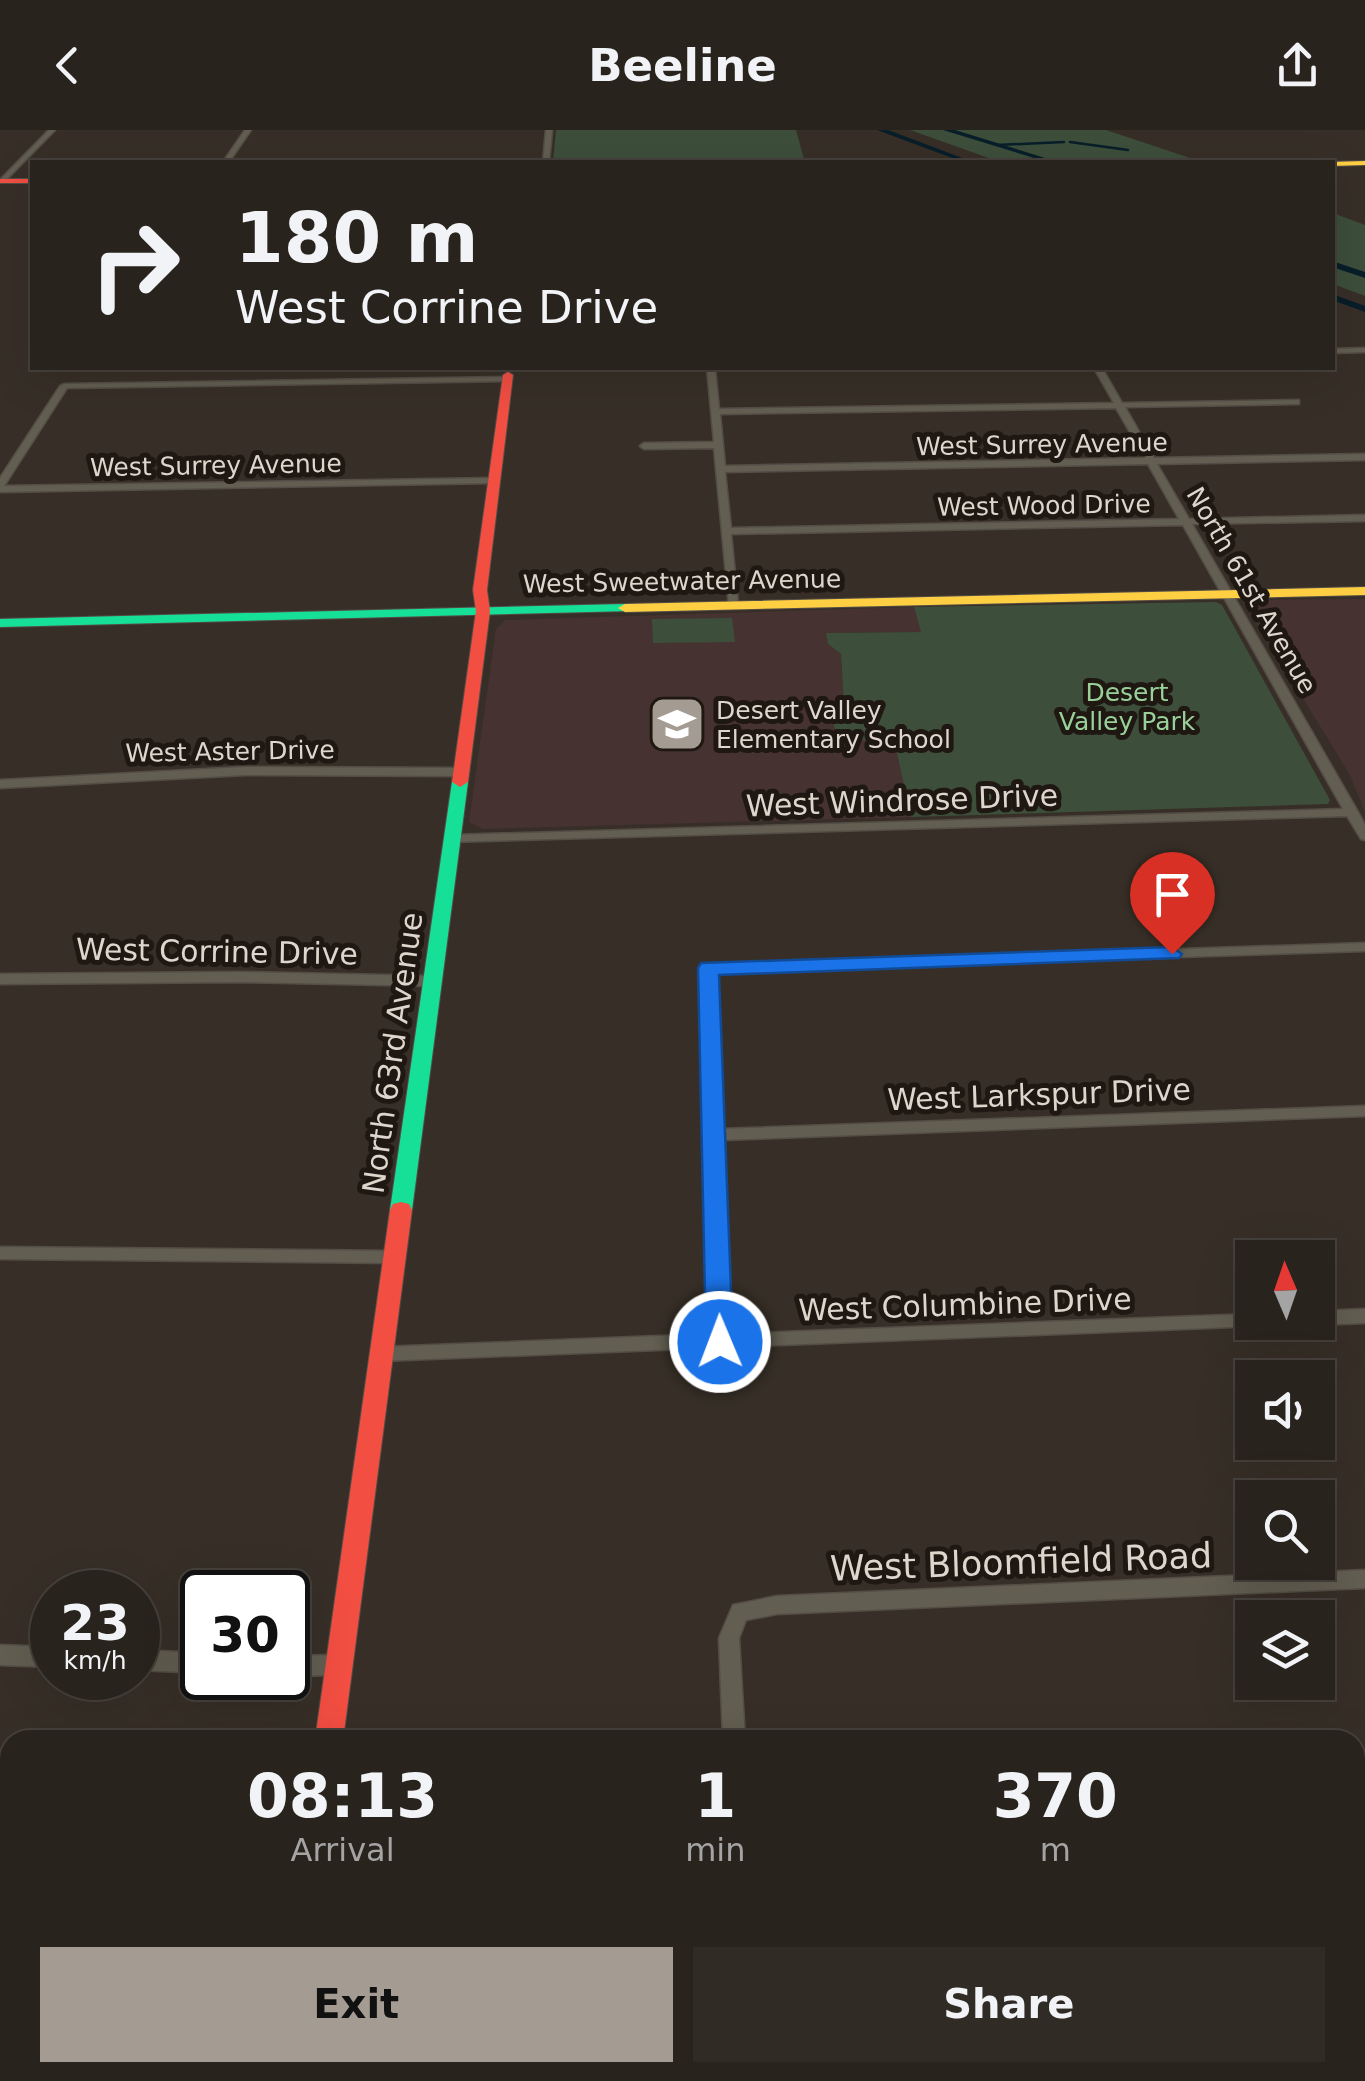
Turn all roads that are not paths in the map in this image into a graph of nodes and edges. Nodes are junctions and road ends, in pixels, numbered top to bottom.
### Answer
1 (52, 130) edge
2 (248, 130) edge
3 (550, 130) edge
4 (227, 160) edge
5 (546, 160) edge
6 (1365, 163) edge
7 (1335, 164) edge
8 (30, 181) edge
9 (1, 182) edge
10 (1365, 350) edge
11 (1335, 351) edge
12 (711, 370) edge
13 (1099, 370) edge
14 (508, 377) joint
15 (1296, 402) dead end
16 (1120, 405) junction
17 (714, 412) junction
18 (718, 445) junction
19 (644, 446) dead end
20 (1365, 458) edge
21 (1152, 462) junction
22 (720, 470) junction
23 (493, 480) junction
24 (0, 487) edge
25 (1365, 518) edge
26 (1187, 523) junction
27 (724, 532) junction
28 (1365, 592) edge
29 (1229, 594) junction
30 (733, 604) junction
31 (483, 612) junction
32 (0, 623) edge
33 (462, 772) junction
34 (0, 784) edge
35 (1352, 812) junction
36 (1365, 836) edge
37 (452, 839) junction
38 (1365, 947) edge
39 (0, 979) edge
40 (433, 981) junction
41 (1365, 1111) edge
42 (715, 1135) junction
43 (0, 1253) edge
44 (395, 1257) junction
45 (1365, 1316) edge
46 (1335, 1317) edge
47 (1235, 1322) edge
48 (720, 1342) junction
49 (381, 1354) junction
50 (1365, 1579) edge
51 (0, 1655) edge
52 (30, 1656) edge
53 (339, 1664) junction
54 (310, 1665) edge
55 (329, 1730) edge
56 (734, 1730) edge

1 - 9 street
2 - 4 street
3 - 5 street
6 - 7 street
8 - 9 street
10 - 11 street
12 - 17 street
13 - 16 street, North 61st Avenue
14 - 23 street, North 63rd Avenue
14 - 24 street
15 - 16 street
16 - 17 street
16 - 21 street, North 61st Avenue
17 - 18 street
18 - 19 street
18 - 22 street
20 - 21 street, West Surrey Avenue
21 - 22 street, West Surrey Avenue
21 - 26 street, North 61st Avenue
22 - 27 street
23 - 24 street, West Surrey Avenue
23 - 31 street, North 63rd Avenue
25 - 26 street, West Wood Drive
26 - 27 street, West Wood Drive
26 - 29 street, North 61st Avenue
27 - 30 street
28 - 29 street, West Sweetwater Avenue
29 - 30 street, West Sweetwater Avenue
29 - 35 street, North 61st Avenue
30 - 31 street, West Sweetwater Avenue
31 - 32 street, West Sweetwater Avenue
31 - 33 street, North 63rd Avenue
33 - 34 street, West Aster Drive
33 - 37 street, North 63rd Avenue
35 - 36 street, North 61st Avenue
35 - 37 street, West Windrose Drive
37 - 40 street, North 63rd Avenue
38 - 42 street
39 - 40 street, West Corrine Drive
40 - 44 street, North 63rd Avenue
41 - 42 street, West Larkspur Drive
42 - 48 street
43 - 44 street
44 - 49 street, North 63rd Avenue
45 - 46 street
47 - 48 street, West Columbine Drive
48 - 49 street, West Columbine Drive
49 - 53 street, North 63rd Avenue
50 - 56 street, West Bloomfield Road
51 - 52 street
53 - 54 street
53 - 55 street, North 63rd Avenue

